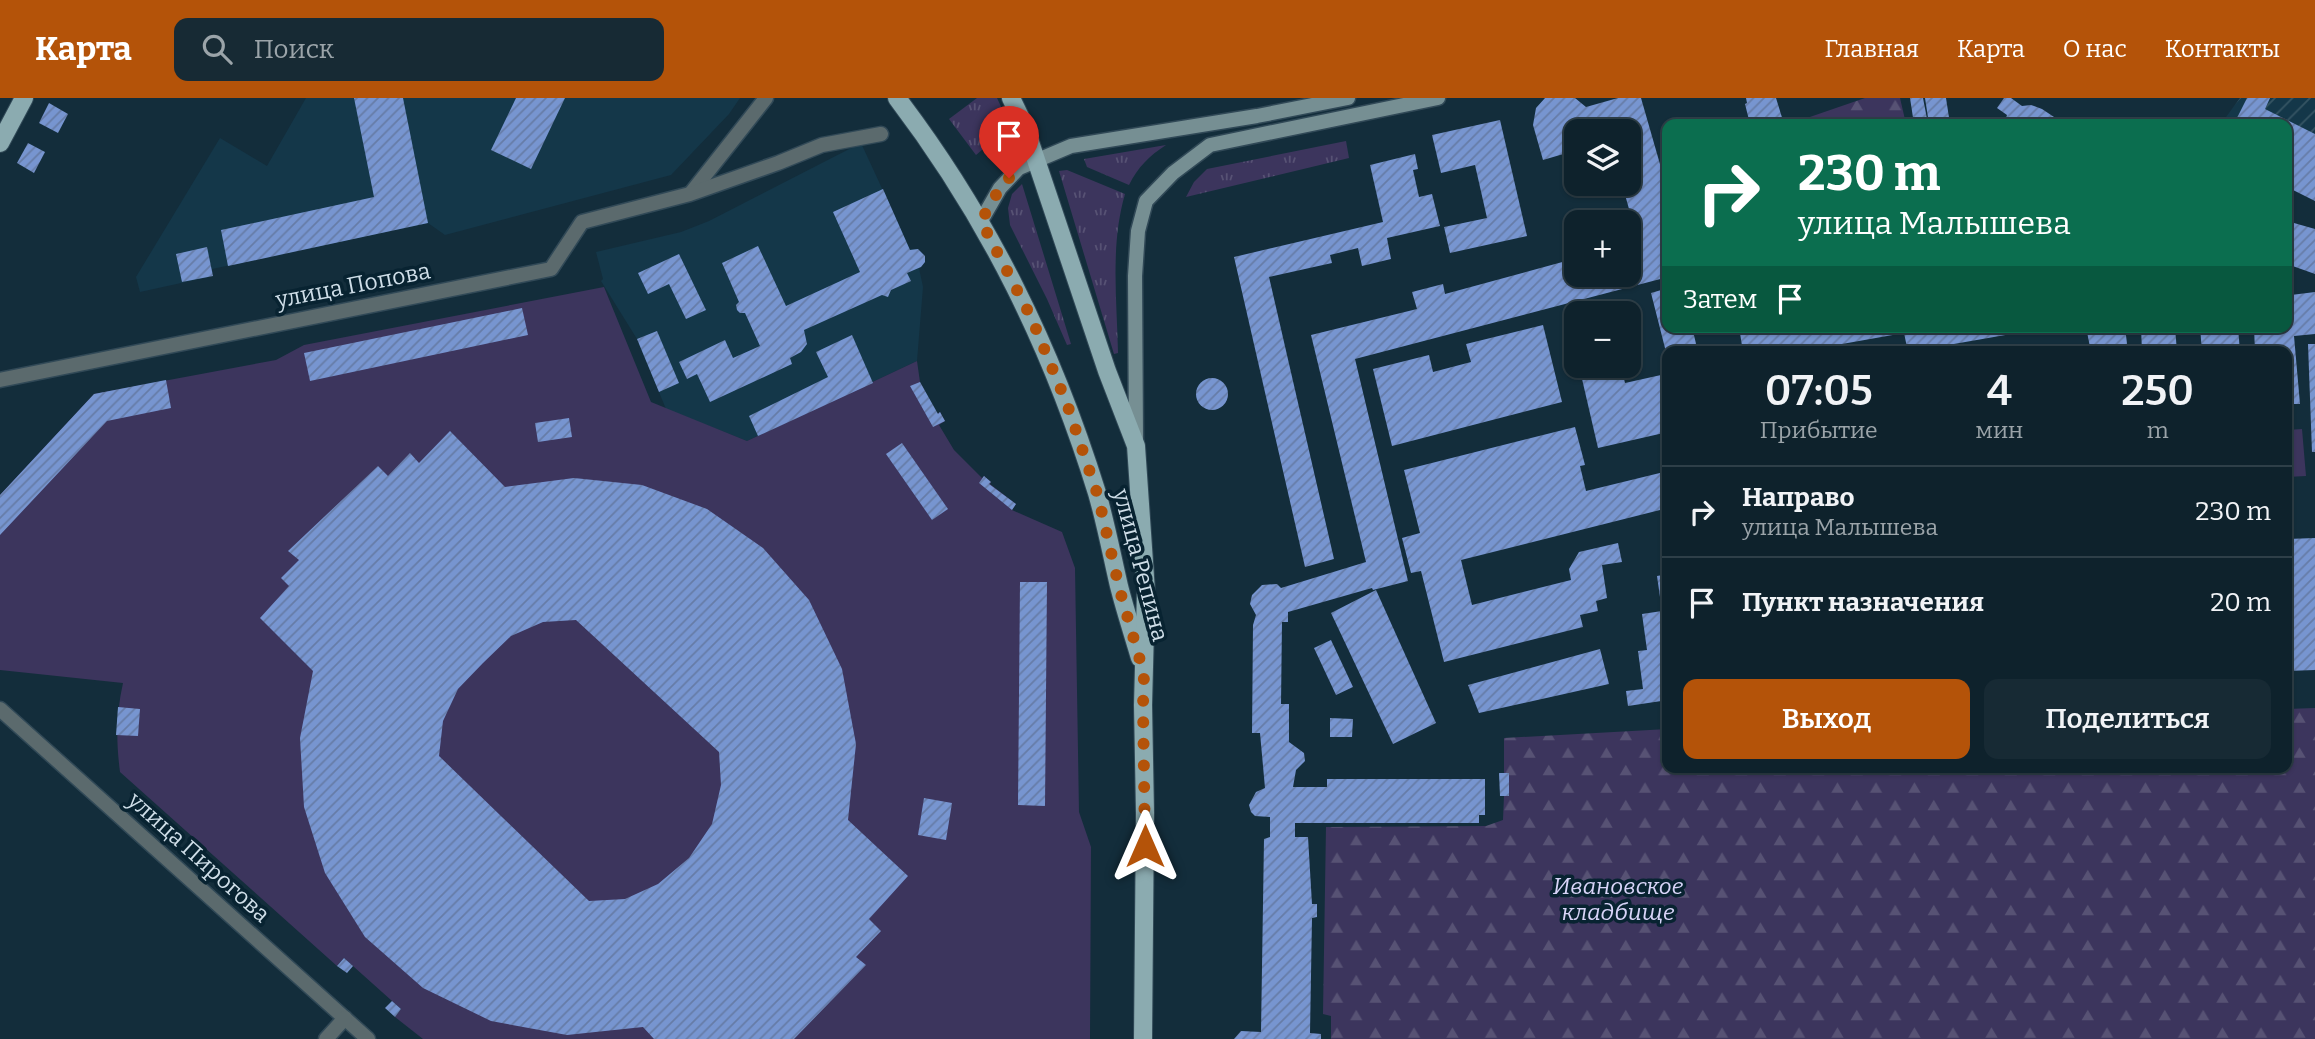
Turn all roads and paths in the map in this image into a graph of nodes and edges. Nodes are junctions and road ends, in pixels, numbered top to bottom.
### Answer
1 (24, 98) edge
2 (766, 98) edge
3 (897, 98) edge
4 (1011, 98) edge
5 (1348, 98) edge
6 (1438, 98) edge
7 (881, 134) dead end
8 (0, 143) edge
9 (1035, 161) junction
10 (690, 194) junction
11 (981, 221) junction
12 (0, 380) edge
13 (1136, 446) junction
14 (1144, 674) junction
15 (0, 709) edge
16 (345, 1018) junction
17 (326, 1039) edge
18 (368, 1039) edge
19 (1143, 1039) edge

1 - 8 main road
2 - 10 street
3 - 11 main road, улица Репина
4 - 9 main road, улица Репина
5 - 9 main road
6 - 13 main road, улица Репина
7 - 10 street, улица Попова
9 - 11 main road
9 - 13 main road, улица Репина
10 - 12 street, улица Попова
11 - 14 main road, улица Репина
13 - 14 main road, улица Репина
14 - 19 main road, улица Репина
15 - 16 street, улица Пирогова
16 - 17 street
16 - 18 street, улица Пирогова

